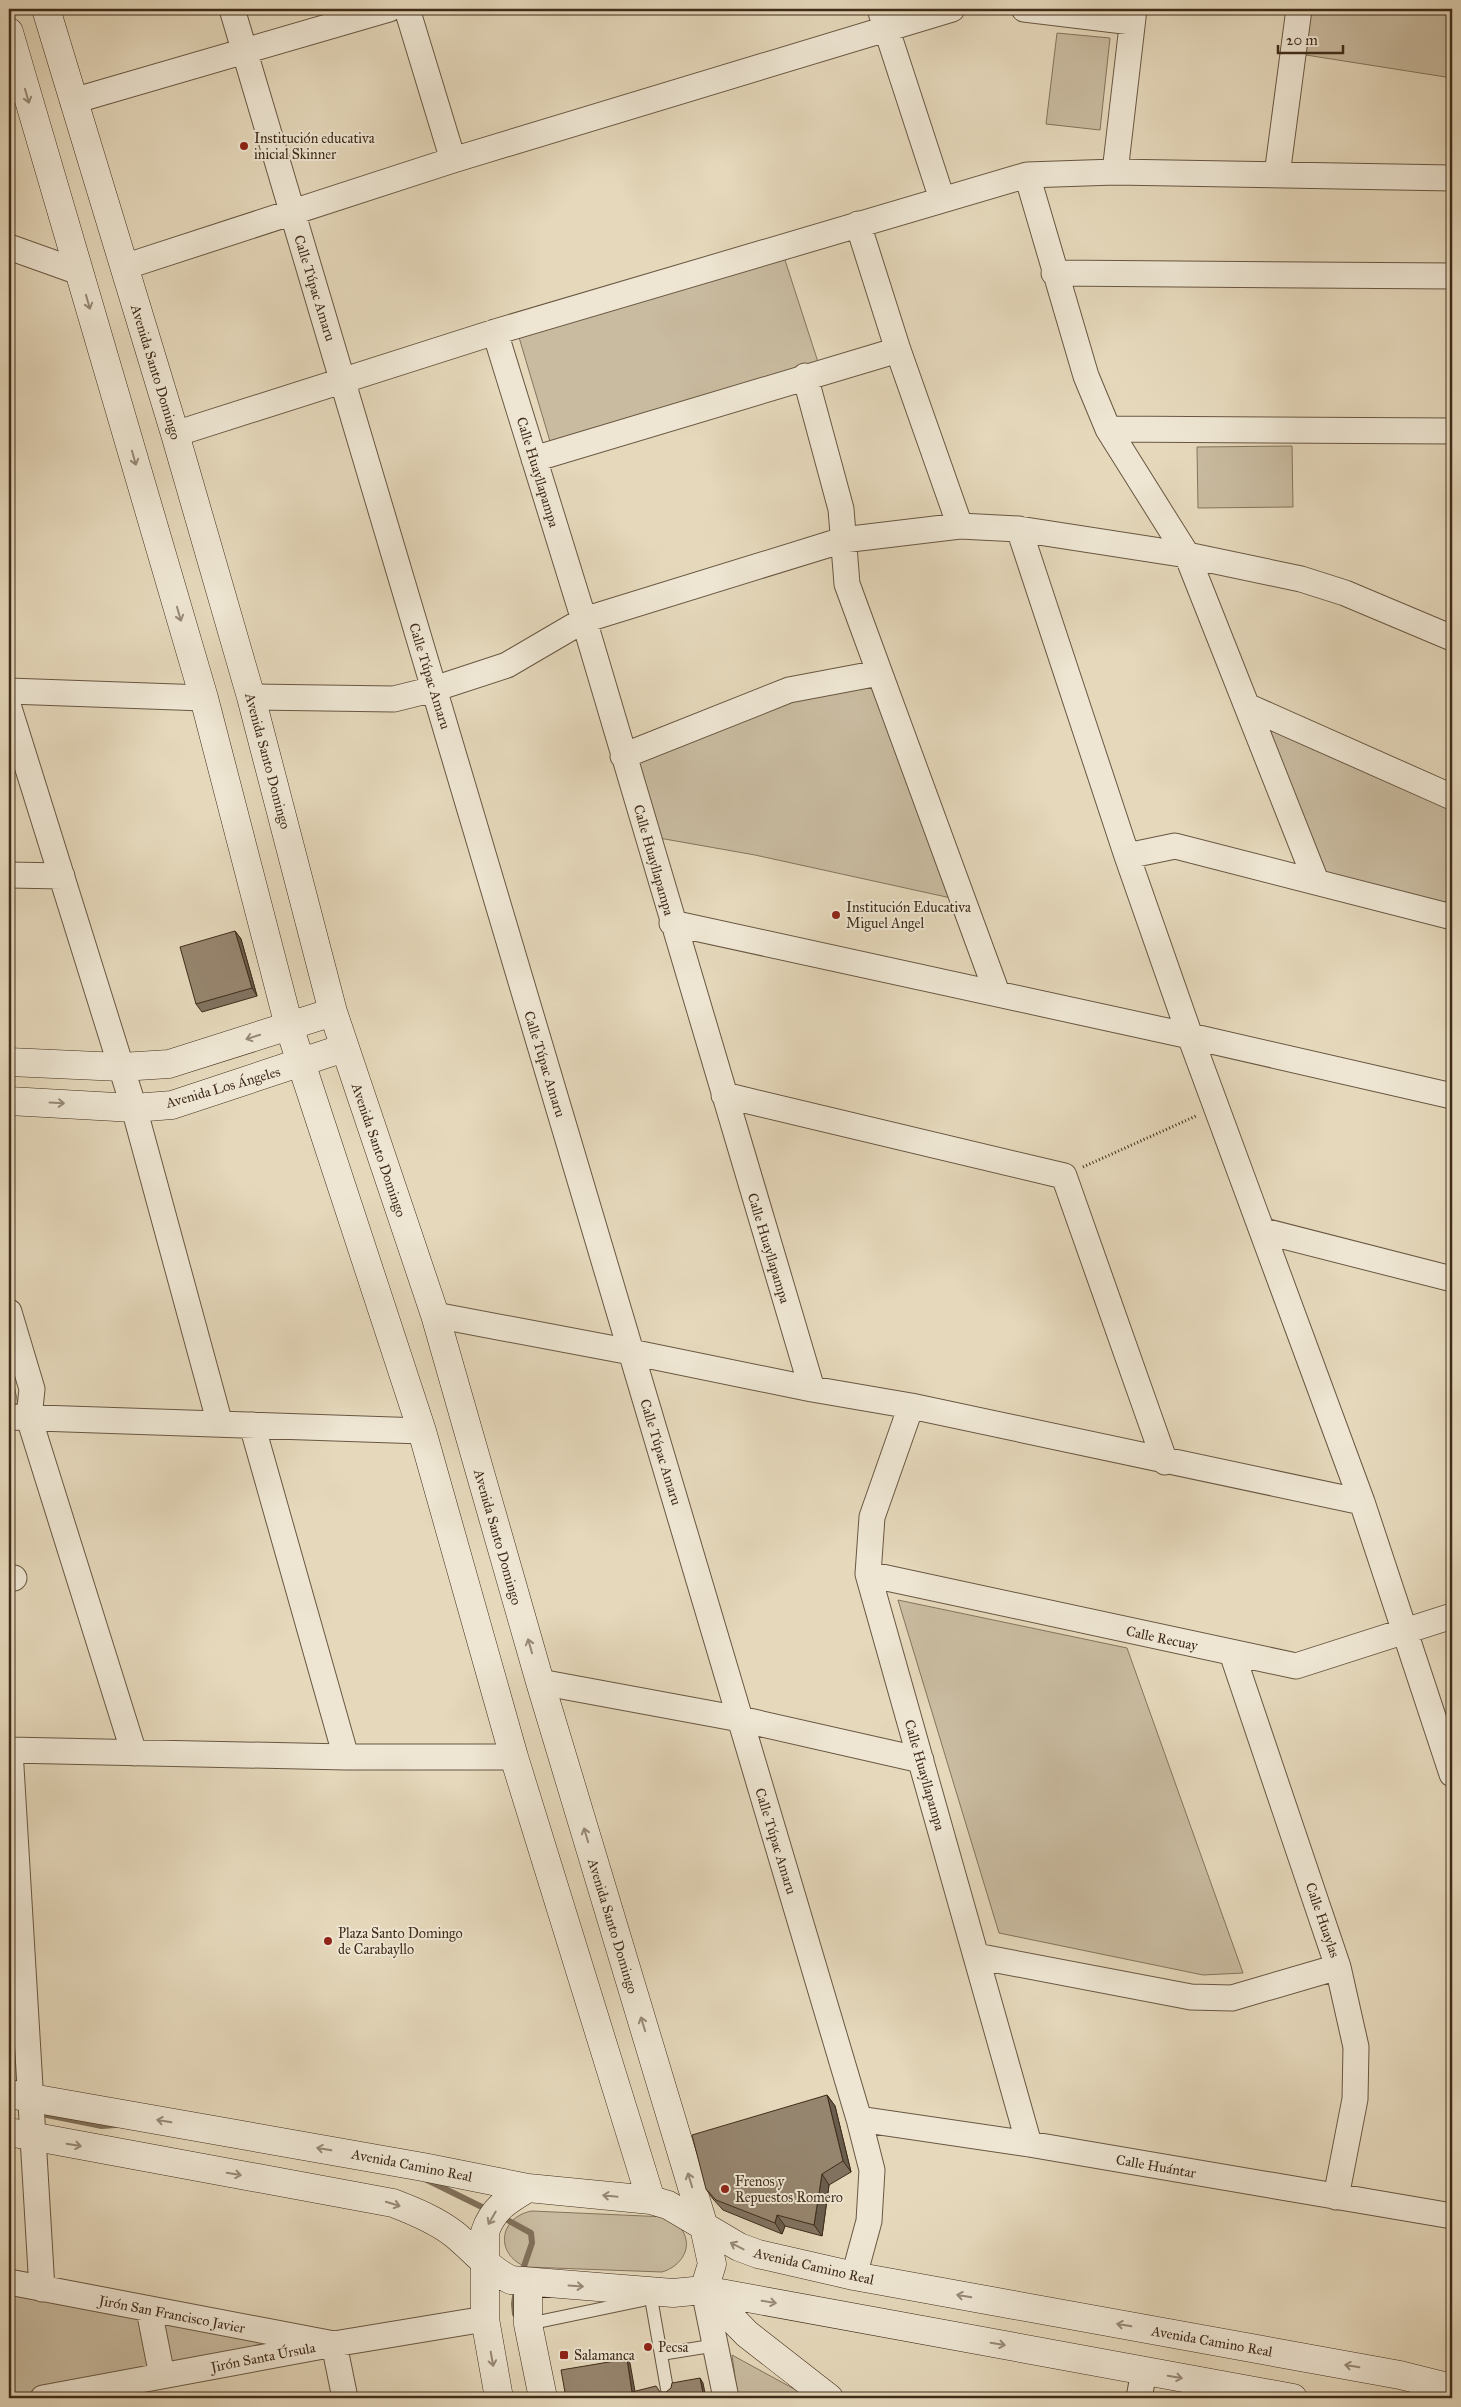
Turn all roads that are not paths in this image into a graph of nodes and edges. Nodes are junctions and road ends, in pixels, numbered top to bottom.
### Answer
1 (46, 9) edge
2 (232, 9) edge
3 (389, 9) edge
4 (407, 9) edge
5 (952, 9) edge
6 (1024, 9) edge
7 (1299, 9) edge
8 (1133, 16) edge
9 (883, 19) edge
10 (9, 32) edge
11 (245, 52) junction
12 (73, 101) junction
13 (453, 160) junction
14 (1116, 172) junction
15 (1026, 174) junction
16 (1278, 175) junction
17 (1452, 178) edge
18 (942, 199) junction
19 (293, 214) junction
20 (858, 224) junction
21 (9, 247) edge
22 (124, 267) junction
23 (79, 272) junction
24 (1054, 273) junction
25 (1452, 276) edge
26 (495, 332) junction
27 (898, 350) junction
28 (806, 376) junction
29 (343, 381) junction
30 (1108, 429) junction
31 (1452, 431) edge
32 (175, 434) junction
33 (534, 459) junction
34 (960, 526) junction
35 (1019, 529) junction
36 (843, 540) junction
37 (1187, 555) junction
38 (584, 620) junction
39 (1452, 638) edge
40 (879, 673) junction
41 (434, 689) junction
42 (9, 691) edge
43 (251, 697) junction
44 (204, 698) junction
45 (1247, 706) junction
46 (9, 708) edge
47 (623, 756) junction
48 (1452, 798) edge
49 (1127, 856) junction
50 (9, 875) edge
51 (62, 876) junction
52 (1316, 880) junction
53 (1452, 917) edge
54 (672, 923) junction
55 (997, 993) junction
56 (333, 1012) junction
57 (289, 1026) junction
58 (1190, 1036) junction
59 (344, 1048) junction
60 (9, 1062) edge
61 (301, 1064) junction
62 (121, 1067) junction
63 (724, 1095) junction
64 (1452, 1096) edge
65 (9, 1101) edge
66 (134, 1108) junction
67 (1264, 1231) junction
68 (1452, 1279) edge
69 (9, 1312) edge
70 (435, 1315) junction
71 (631, 1352) junction
72 (812, 1389) junction
73 (911, 1406) junction
74 (19, 1417) edge
75 (220, 1424) junction
76 (252, 1425) junction
77 (422, 1431) junction
78 (1164, 1462) junction
79 (1362, 1502) junction
80 (868, 1574) junction
81 (1452, 1616) edge
82 (1405, 1632) junction
83 (1232, 1653) junction
84 (540, 1682) junction
85 (740, 1719) junction
86 (9, 1750) edge
87 (134, 1753) junction
88 (346, 1757) junction
89 (514, 1757) junction
90 (921, 1760) junction
91 (1452, 1774) edge
92 (15, 1938) edge
93 (976, 1956) junction
94 (1338, 1967) junction
95 (20, 2096) edge
96 (859, 2120) junction
97 (21, 2135) edge
98 (1030, 2144) junction
99 (528, 2188) junction
100 (1336, 2197) junction
101 (651, 2200) junction
102 (1452, 2216) edge
103 (704, 2226) junction
104 (485, 2264) junction
105 (854, 2276) junction
106 (9, 2282) edge
107 (528, 2282) junction
108 (42, 2289) junction
109 (704, 2290) junction
110 (662, 2296) junction
111 (149, 2310) junction
112 (485, 2319) junction
113 (528, 2324) junction
114 (334, 2344) junction
115 (717, 2345) junction
116 (661, 2354) junction
117 (1144, 2371) junction
118 (162, 2376) junction
119 (1452, 2388) edge
120 (667, 2389) edge
121 (43, 2398) edge
122 (345, 2398) edge
123 (499, 2398) edge
124 (543, 2398) edge
125 (726, 2398) edge
126 (829, 2398) edge
127 (1139, 2398) edge
128 (1294, 2398) edge

1 - 12 street, Avenida Santo Domingo
2 - 11 street, Calle Túpac Amaru
3 - 11 street
4 - 13 street
5 - 9 street
6 - 8 street
7 - 16 street
8 - 14 street
9 - 13 street
9 - 18 street
10 -> 23 street
11 - 12 street
11 - 19 street, Calle Túpac Amaru
12 - 22 street, Avenida Santo Domingo
13 - 19 street
14 - 15 street
14 - 16 street
15 - 18 street
15 - 24 street
16 - 17 street
18 - 20 street
19 - 22 street
19 - 29 street, Calle Túpac Amaru
20 - 26 street
20 - 27 street
21 - 23 street
22 - 32 street, Avenida Santo Domingo
23 -> 44 street
24 - 25 street
24 - 30 street
26 - 29 street
26 - 33 street, Calle Huayllapampa
27 - 28 street
27 - 34 street
28 - 33 street
28 - 36 street
29 - 32 street
29 - 41 street, Calle Túpac Amaru
30 - 31 street
30 - 37 street
32 - 43 street, Avenida Santo Domingo
33 - 38 street, Calle Huayllapampa
34 - 35 street
34 - 36 street
35 - 37 street
35 - 49 street
36 - 38 street
36 - 40 street
37 - 39 street
37 - 45 street
38 - 41 street
38 - 47 street, Calle Huayllapampa
40 - 47 street
40 - 55 street
41 - 43 street
41 - 71 street, Calle Túpac Amaru
42 - 44 street
43 - 56 street, Avenida Santo Domingo
44 - 57 street
45 - 48 street
45 - 52 street
46 - 51 street
47 - 54 street, Calle Huayllapampa
49 - 52 street
49 - 58 street
50 - 51 street
51 - 62 street
52 - 53 street
54 - 55 street
54 - 63 street, Calle Huayllapampa
55 - 58 street
56 - 57 street
56 - 59 street, Avenida Santo Domingo
57 - 61 street
57 -> 62 street
58 - 64 street
58 - 67 street
59 - 61 street, Avenida Los Ángeles
59 - 70 street, Avenida Santo Domingo
60 - 62 street
61 - 66 street, Avenida Los Ángeles
61 - 77 street
62 - 66 street
63 - 72 street, Calle Huayllapampa
63 - 78 street
65 -> 66 street, Avenida Los Ángeles
66 - 75 street
67 - 68 street
67 - 79 street
69 - 74 street
70 - 71 street
84 -> 70 street, Avenida Santo Domingo
71 - 72 street
71 - 85 street, Calle Túpac Amaru
72 - 73 street
73 - 78 street
73 - 80 street, Calle Huayllapampa
74 - 75 street
74 - 87 street
75 - 76 street
76 - 77 street
76 - 88 street
77 - 89 street
78 - 79 street
79 - 82 street
80 - 83 street, Calle Recuay
80 - 90 street, Calle Huayllapampa
81 - 82 street, Calle Recuay
82 - 83 street, Calle Recuay
82 - 91 street
83 - 94 street, Calle Huaylas
84 - 85 street
103 -> 84 street, Avenida Santo Domingo
85 - 90 street
85 - 96 street, Calle Túpac Amaru
86 - 87 street
86 - 92 street
87 - 88 street
88 - 89 street
89 - 101 street
90 - 93 street, Calle Huayllapampa
92 - 95 street
93 - 94 street
93 - 98 street, Calle Huayllapampa
94 - 100 street, Calle Huaylas
95 - 97 street
99 -> 95 street, Avenida Camino Real
96 - 98 street, Calle Huántar
96 - 105 street, Calle Túpac Amaru
97 -> 104 street
97 - 108 street
98 - 100 street, Calle Huántar
101 -> 99 street, Avenida Camino Real
99 -> 104 street
100 - 102 street, Calle Huántar
101 - 103 street, Avenida Camino Real
105 -> 103 street, Avenida Camino Real
103 - 109 street, Avenida Santo Domingo
104 - 107 street
104 - 112 street
119 -> 105 street, Avenida Camino Real
106 - 108 street, Jirón San Francisco Javier
107 -> 110 street
107 - 113 street
108 - 111 street, Jirón San Francisco Javier
109 - 110 street
109 - 115 street
109 -> 117 street
109 - 126 street
110 - 113 lane
110 - 116 lane
111 - 114 street, Jirón San Francisco Javier
111 - 118 street
112 - 114 street, Jirón Santa Úrsula
112 -> 123 street
113 - 124 street
114 - 118 street, Jirón Santa Úrsula
114 - 122 street
115 - 116 lane
115 - 125 street
116 - 120 lane
117 - 127 street
117 -> 128 street
118 - 121 street, Jirón Santa Úrsula

